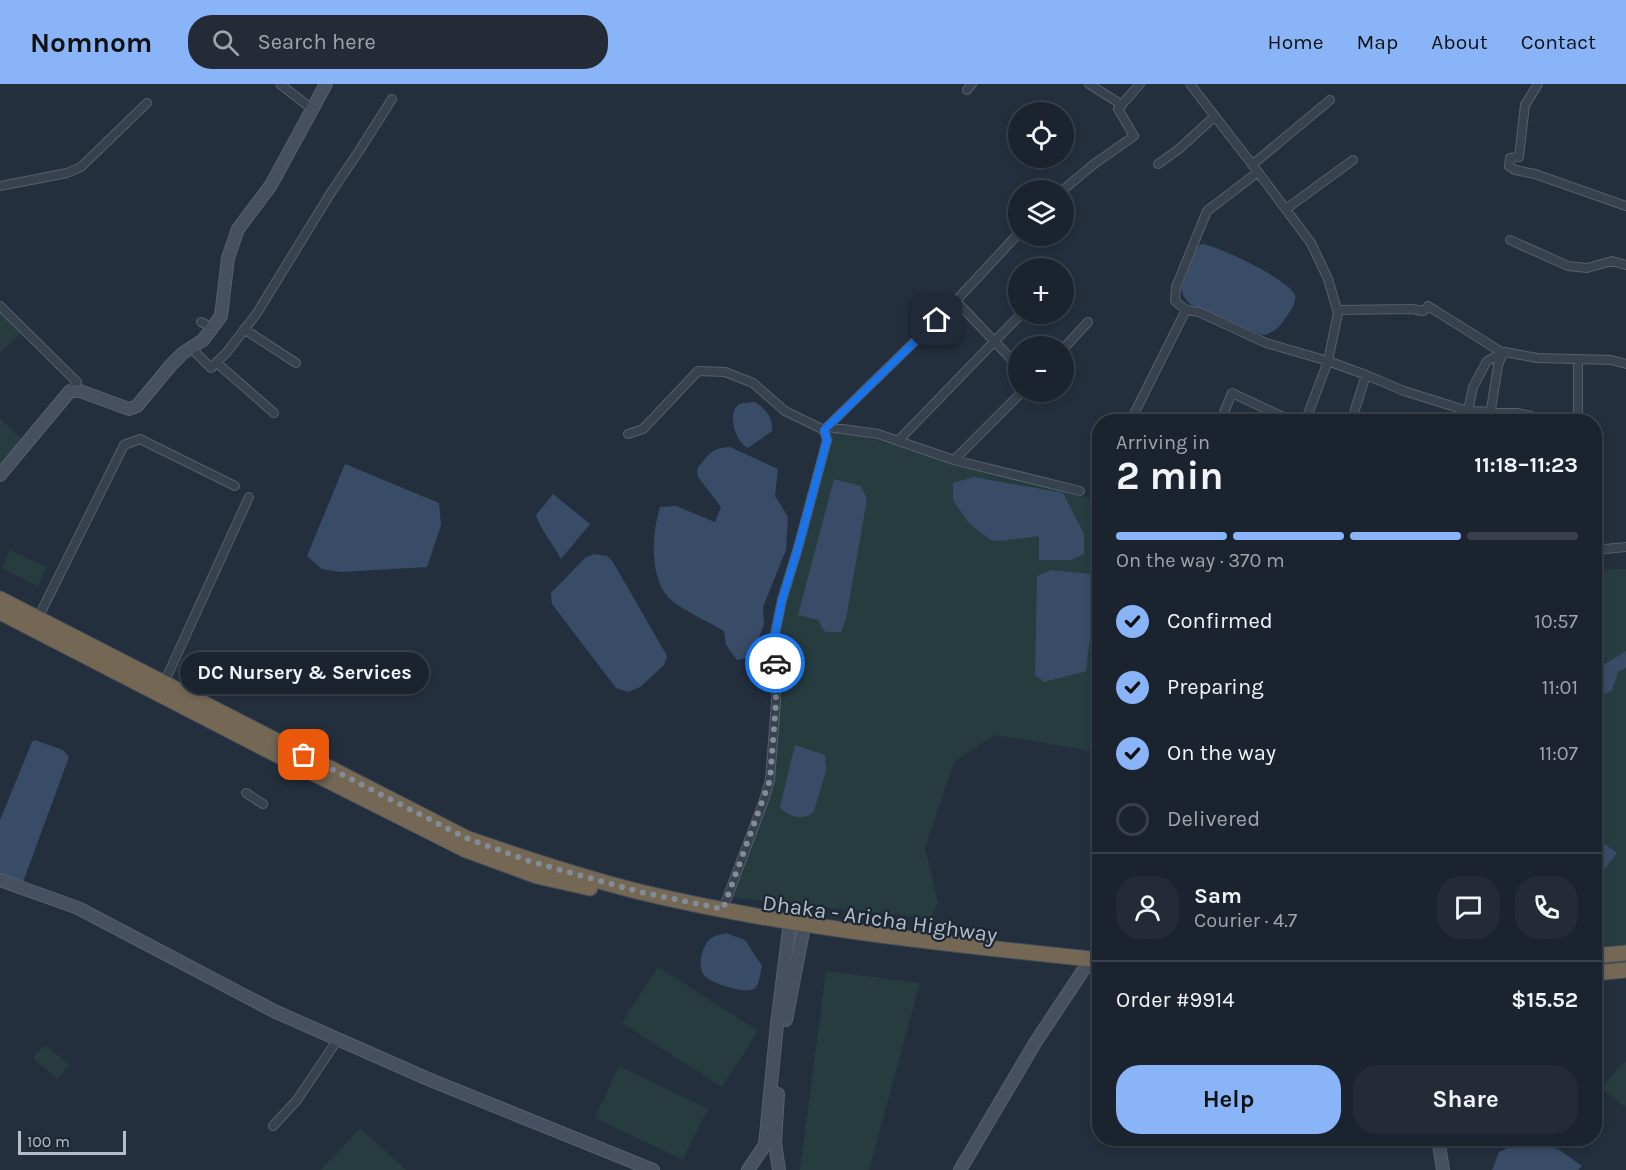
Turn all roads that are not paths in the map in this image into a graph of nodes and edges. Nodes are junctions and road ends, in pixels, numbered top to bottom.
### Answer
1 (280, 84) edge
2 (326, 84) edge
3 (1089, 84) edge
4 (1140, 84) edge
5 (1538, 84) edge
6 (1193, 85) edge
7 (392, 99) dead end
8 (1330, 100) dead end
9 (147, 103) dead end
10 (1122, 105) junction
11 (312, 109) junction
12 (1215, 116) junction
13 (1353, 160) dead end
14 (1158, 164) dead end
15 (1255, 169) junction
16 (1074, 181) edge
17 (0, 186) edge
18 (1626, 206) edge
19 (1286, 209) junction
20 (1510, 240) dead end
21 (1008, 245) edge
22 (1626, 265) edge
23 (956, 301) junction
24 (0, 306) edge
25 (1186, 310) junction
26 (1337, 310) junction
27 (201, 322) dead end
28 (1088, 322) dead end
29 (1011, 324) edge
30 (213, 328) junction
31 (244, 329) junction
32 (1074, 337) edge
33 (994, 341) junction
34 (192, 349) junction
35 (1503, 353) junction
36 (1008, 356) edge
37 (1578, 359) junction
38 (1329, 362) junction
39 (217, 363) junction
40 (296, 363) dead end
41 (1626, 364) edge
42 (1366, 375) junction
43 (70, 391) junction
44 (1012, 402) edge
45 (1468, 411) junction
46 (1490, 411) junction
47 (274, 413) dead end
48 (1134, 414) edge
49 (1223, 414) edge
50 (1277, 414) edge
51 (1308, 414) edge
52 (1354, 414) edge
53 (1490, 414) edge
54 (1522, 414) edge
55 (1578, 414) edge
56 (826, 428) junction
57 (628, 434) dead end
58 (898, 441) junction
59 (954, 460) junction
60 (0, 475) edge
61 (235, 486) dead end
62 (1080, 491) dead end
63 (249, 497) dead end
64 (1626, 547) edge
65 (1602, 549) edge
66 (0, 599) edge
67 (0, 612) edge
68 (38, 618) junction
69 (164, 683) junction
70 (246, 793) dead end
71 (263, 804) dead end
72 (0, 880) edge
73 (723, 909) junction
74 (796, 931) junction
75 (1626, 953) edge
76 (1602, 955) edge
77 (1626, 962) edge
78 (1602, 964) edge
79 (1092, 965) edge
80 (1092, 965) edge
81 (1092, 969) edge
82 (1626, 970) edge
83 (1602, 973) edge
84 (338, 1039) junction
85 (273, 1126) dead end
86 (1439, 1146) edge
87 (653, 1170) edge
88 (748, 1170) edge
89 (779, 1170) edge
90 (960, 1170) edge
91 (1443, 1170) edge

1 - 11 street
2 - 11 street
3 - 10 street
4 - 10 street
5 - 18 street
6 - 12 street
7 - 31 street
8 - 15 street
9 - 17 street
10 - 16 street
11 - 30 street
12 - 14 street
12 - 15 street
13 - 19 street
15 - 19 street
15 - 25 street
19 - 26 street
20 - 22 street
21 - 23 street
23 - 33 street
23 - 56 street
24 - 43 street
25 - 38 street
25 - 48 street
26 - 35 street
26 - 38 street
27 - 30 street
28 - 32 street
29 - 33 street
30 - 34 street
31 - 39 street
31 - 40 street
33 - 36 street
33 - 58 street
34 - 39 street
34 - 43 street
35 - 37 street
35 - 45 street
35 - 46 street
37 - 41 street
37 - 55 street
38 - 42 street
38 - 51 street
39 - 47 street
42 - 45 street
42 - 52 street
43 - 60 street
44 - 59 street
45 - 46 street
46 - 53 street
46 - 54 street
49 - 50 street
56 - 57 street
56 - 58 street
56 - 73 street
58 - 59 street
59 - 62 street
61 - 68 street
63 - 69 street
64 - 65 street
66 - 68 highway
67 - 74 highway, Dhaka - Aricha Highway
68 - 69 highway
69 - 73 highway
70 - 71 street
72 - 84 street
73 - 79 highway
74 - 80 highway, Dhaka - Aricha Highway
74 - 88 street
74 - 89 street
75 - 76 highway
77 - 78 highway
81 - 90 street
82 - 83 highway
84 - 85 street
84 - 87 street
86 - 91 street

